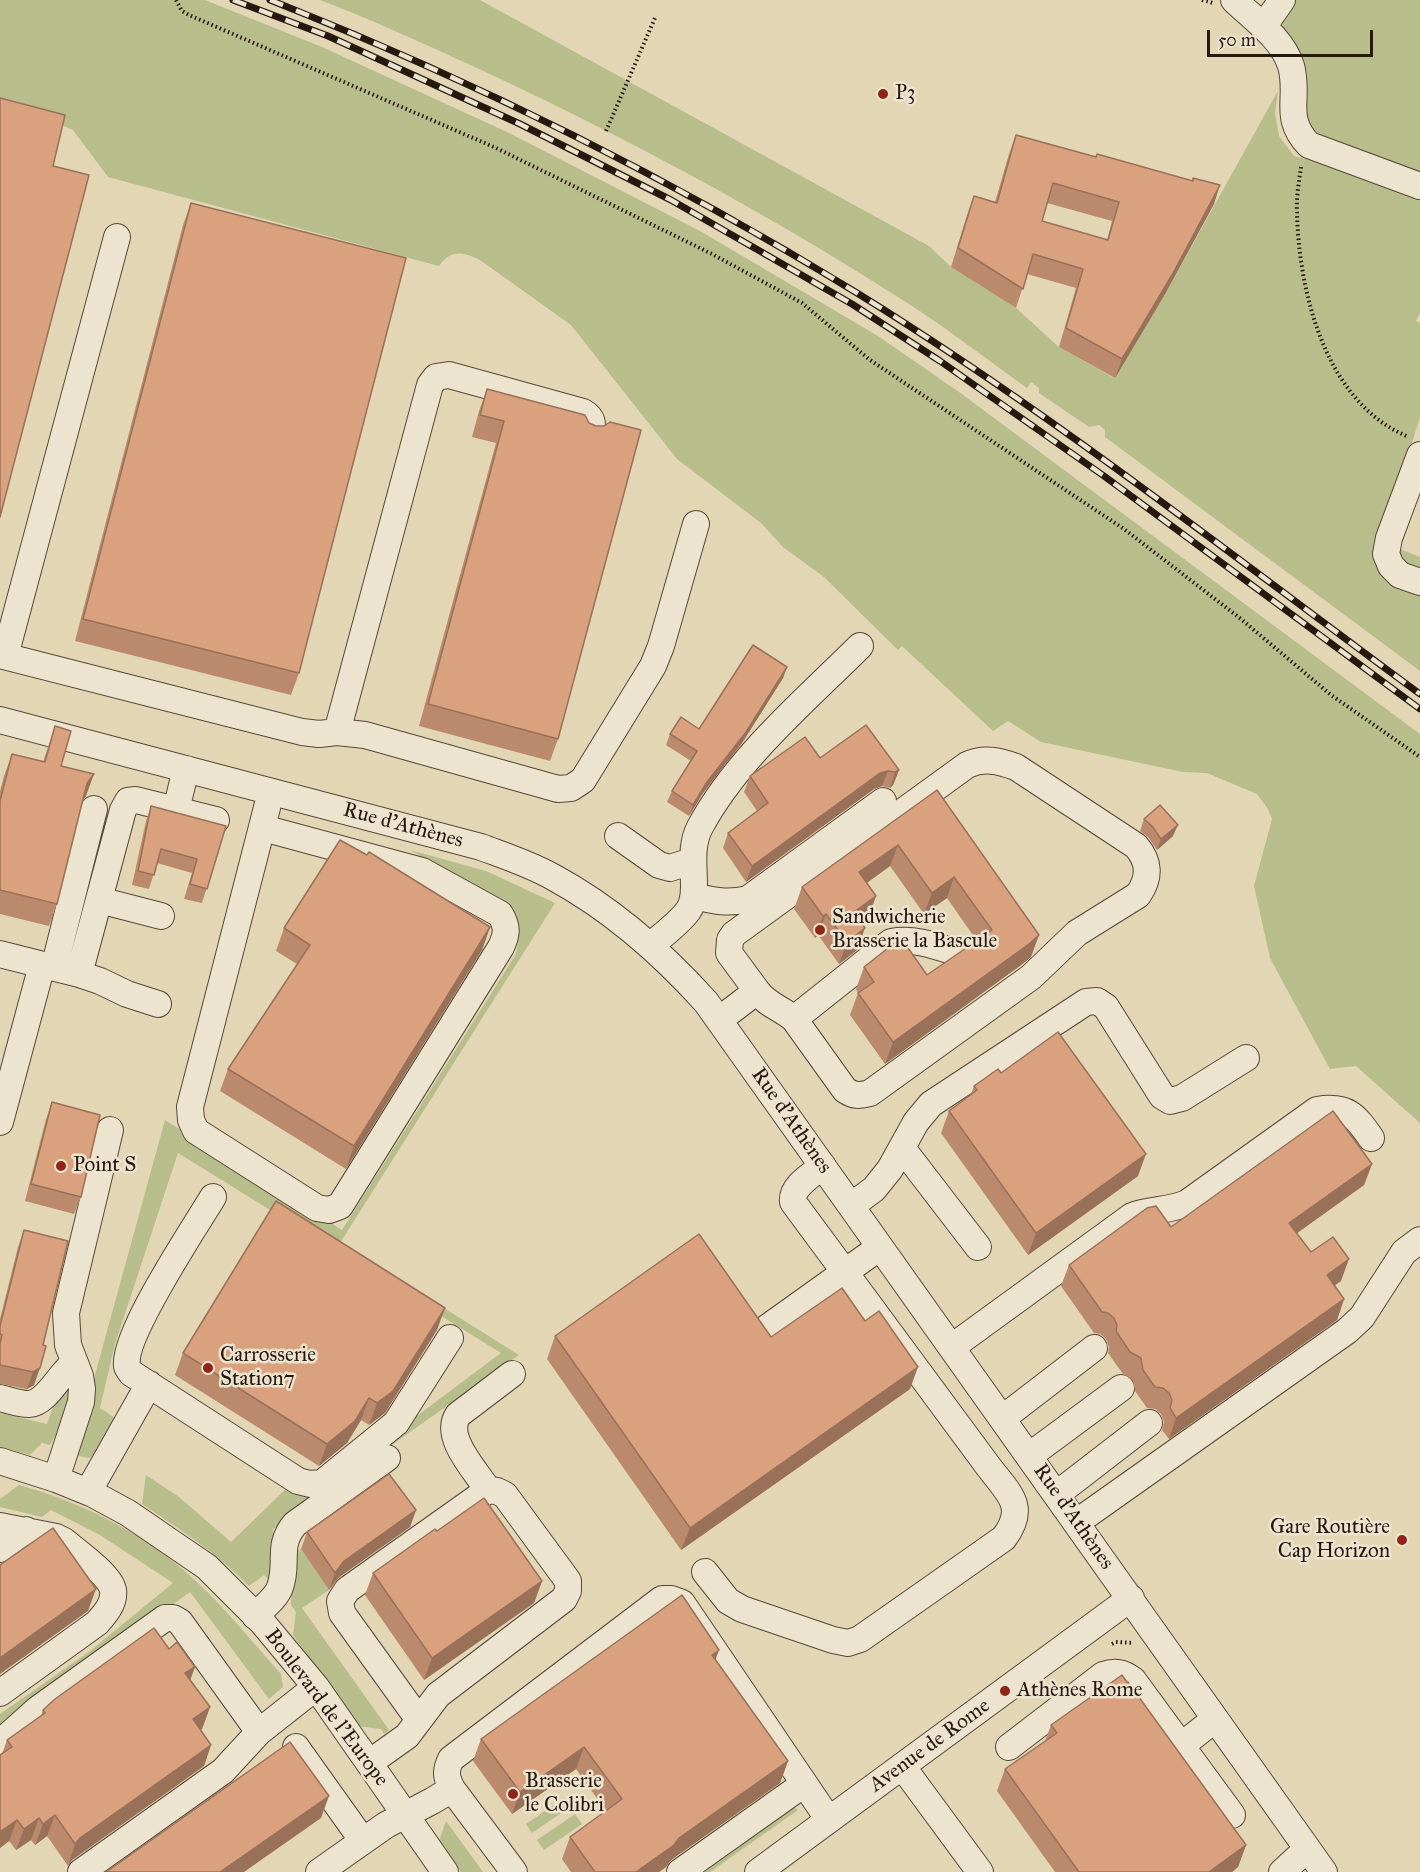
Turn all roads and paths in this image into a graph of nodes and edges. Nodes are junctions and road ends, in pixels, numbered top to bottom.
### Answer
1 (176, 0) edge
2 (1234, 0) edge
3 (1282, 0) edge
4 (656, 18) dead end
5 (1263, 27) junction
6 (606, 131) dead end
7 (1304, 140) junction
8 (1420, 186) edge
9 (117, 237) dead end
10 (591, 434) edge
11 (1415, 446) edge
12 (696, 524) dead end
13 (1420, 582) edge
14 (860, 646) dead end
15 (2, 655) edge
16 (1, 725) edge
17 (337, 732) junction
18 (1420, 757) edge
19 (186, 769) junction
20 (271, 792) junction
21 (883, 801) dead end
22 (94, 809) dead end
23 (176, 810) junction
24 (216, 820) dead end
25 (263, 828) junction
26 (618, 836) dead end
27 (692, 861) junction
28 (694, 896) junction
29 (99, 900) junction
30 (161, 916) dead end
31 (651, 945) junction
32 (955, 952) edge
33 (0, 954) edge
34 (48, 966) junction
35 (80, 974) junction
36 (757, 991) junction
37 (158, 1004) dead end
38 (794, 1019) junction
39 (718, 1020) junction
40 (1246, 1058) dead end
41 (0, 1122) edge
42 (110, 1130) dead end
43 (1371, 1138) dead end
44 (902, 1149) junction
45 (823, 1166) junction
46 (213, 1197) dead end
47 (851, 1206) junction
48 (1420, 1240) edge
49 (880, 1246) junction
50 (978, 1247) dead end
51 (845, 1272) junction
52 (764, 1330) edge
53 (450, 1338) dead end
54 (952, 1347) junction
55 (1094, 1348) dead end
56 (75, 1363) junction
57 (512, 1374) dead end
58 (149, 1384) junction
59 (1121, 1388) dead end
60 (0, 1398) edge
61 (1003, 1418) junction
62 (1149, 1423) dead end
63 (1024, 1449) junction
64 (387, 1458) dead end
65 (0, 1461) edge
66 (988, 1466) junction
67 (56, 1479) junction
68 (488, 1491) junction
69 (88, 1492) junction
70 (1057, 1494) junction
71 (1077, 1522) junction
72 (0, 1526) edge
73 (26, 1530) junction
74 (0, 1550) edge
75 (705, 1572) dead end
76 (1131, 1598) junction
77 (255, 1616) junction
78 (316, 1687) junction
79 (0, 1693) edge
80 (1215, 1719) junction
81 (419, 1720) junction
82 (259, 1732) junction
83 (0, 1743) edge
84 (1181, 1746) junction
85 (296, 1747) edge
86 (1008, 1747) dead end
87 (369, 1763) junction
88 (902, 1766) junction
89 (804, 1784) junction
90 (452, 1789) junction
91 (1232, 1815) dead end
92 (406, 1816) junction
93 (829, 1820) junction
94 (363, 1841) junction
95 (1306, 1850) junction
96 (81, 1872) edge
97 (319, 1872) edge
98 (445, 1872) edge
99 (514, 1872) edge
100 (680, 1872) edge
101 (758, 1872) edge
102 (980, 1872) edge
103 (1282, 1872) edge
104 (1324, 1872) edge

1 - 18 path
2 - 5 street
3 - 5 street
4 - 6 path
5 - 7 street
7 - 8 street
7 - 11 path
9 - 15 street
10 - 17 street
11 - 13 street
12 - 17 street
14 - 27 street
15 - 17 street
16 - 19 street, Rue d'Athènes
19 - 20 street, Rue d'Athènes
19 - 23 street
20 - 25 street
20 - 31 street, Rue d'Athènes
21 - 28 street
22 - 34 street
23 - 24 street
23 - 29 street
25 - 25 street
26 - 27 street
27 - 28 street
28 - 31 street
29 - 30 street
29 - 35 street
31 - 39 street, Rue d'Athènes
32 - 38 street
33 - 34 street
34 - 35 street
34 - 41 street
35 - 37 street
36 - 38 street
36 - 38 street
36 - 39 street
39 - 45 street, Rue d'Athènes
40 - 44 street
42 - 56 street
43 - 54 street
44 - 47 street
44 - 50 street
45 - 47 street, Rue d'Athènes
45 - 51 street
46 - 58 street
47 - 49 street, Rue d'Athènes
48 - 71 street
49 - 51 street
49 - 54 street, Rue d'Athènes
51 - 52 street
51 - 66 street
53 - 58 street
54 - 61 street, Rue d'Athènes
55 - 61 street
56 - 60 street
56 - 67 street
57 - 68 street
58 - 69 street
59 - 63 street
61 - 63 street, Rue d'Athènes
62 - 70 street
63 - 66 street
63 - 70 street, Rue d'Athènes
64 - 77 street
65 - 67 street, Boulevard de l'Europe
66 - 75 street
67 - 69 street, Boulevard de l'Europe
68 - 81 street
68 - 81 street
69 - 77 street, Boulevard de l'Europe
70 - 71 street, Rue d'Athènes
71 - 76 street, Rue d'Athènes
72 - 73 street
73 - 74 street
73 - 79 street
76 - 80 street, Rue d'Athènes
76 - 88 street, Avenue de Rome
77 - 78 street, Boulevard de l'Europe
78 - 82 street
78 - 87 street, Boulevard de l'Europe
80 - 84 street
80 - 95 street, Rue d'Athènes
81 - 87 street
82 - 83 street
82 - 96 street
84 - 86 street
84 - 91 street
85 - 94 street
87 - 92 street, Boulevard de l'Europe
88 - 93 street, Avenue de Rome
88 - 102 street
89 - 90 street
89 - 93 street
89 - 100 street
90 - 92 street
90 - 99 street
92 - 94 street
92 - 98 street, Boulevard de l'Europe
93 - 101 street, Avenue de Rome
94 - 97 street
95 - 103 street
95 - 104 street, Rue d'Athènes

